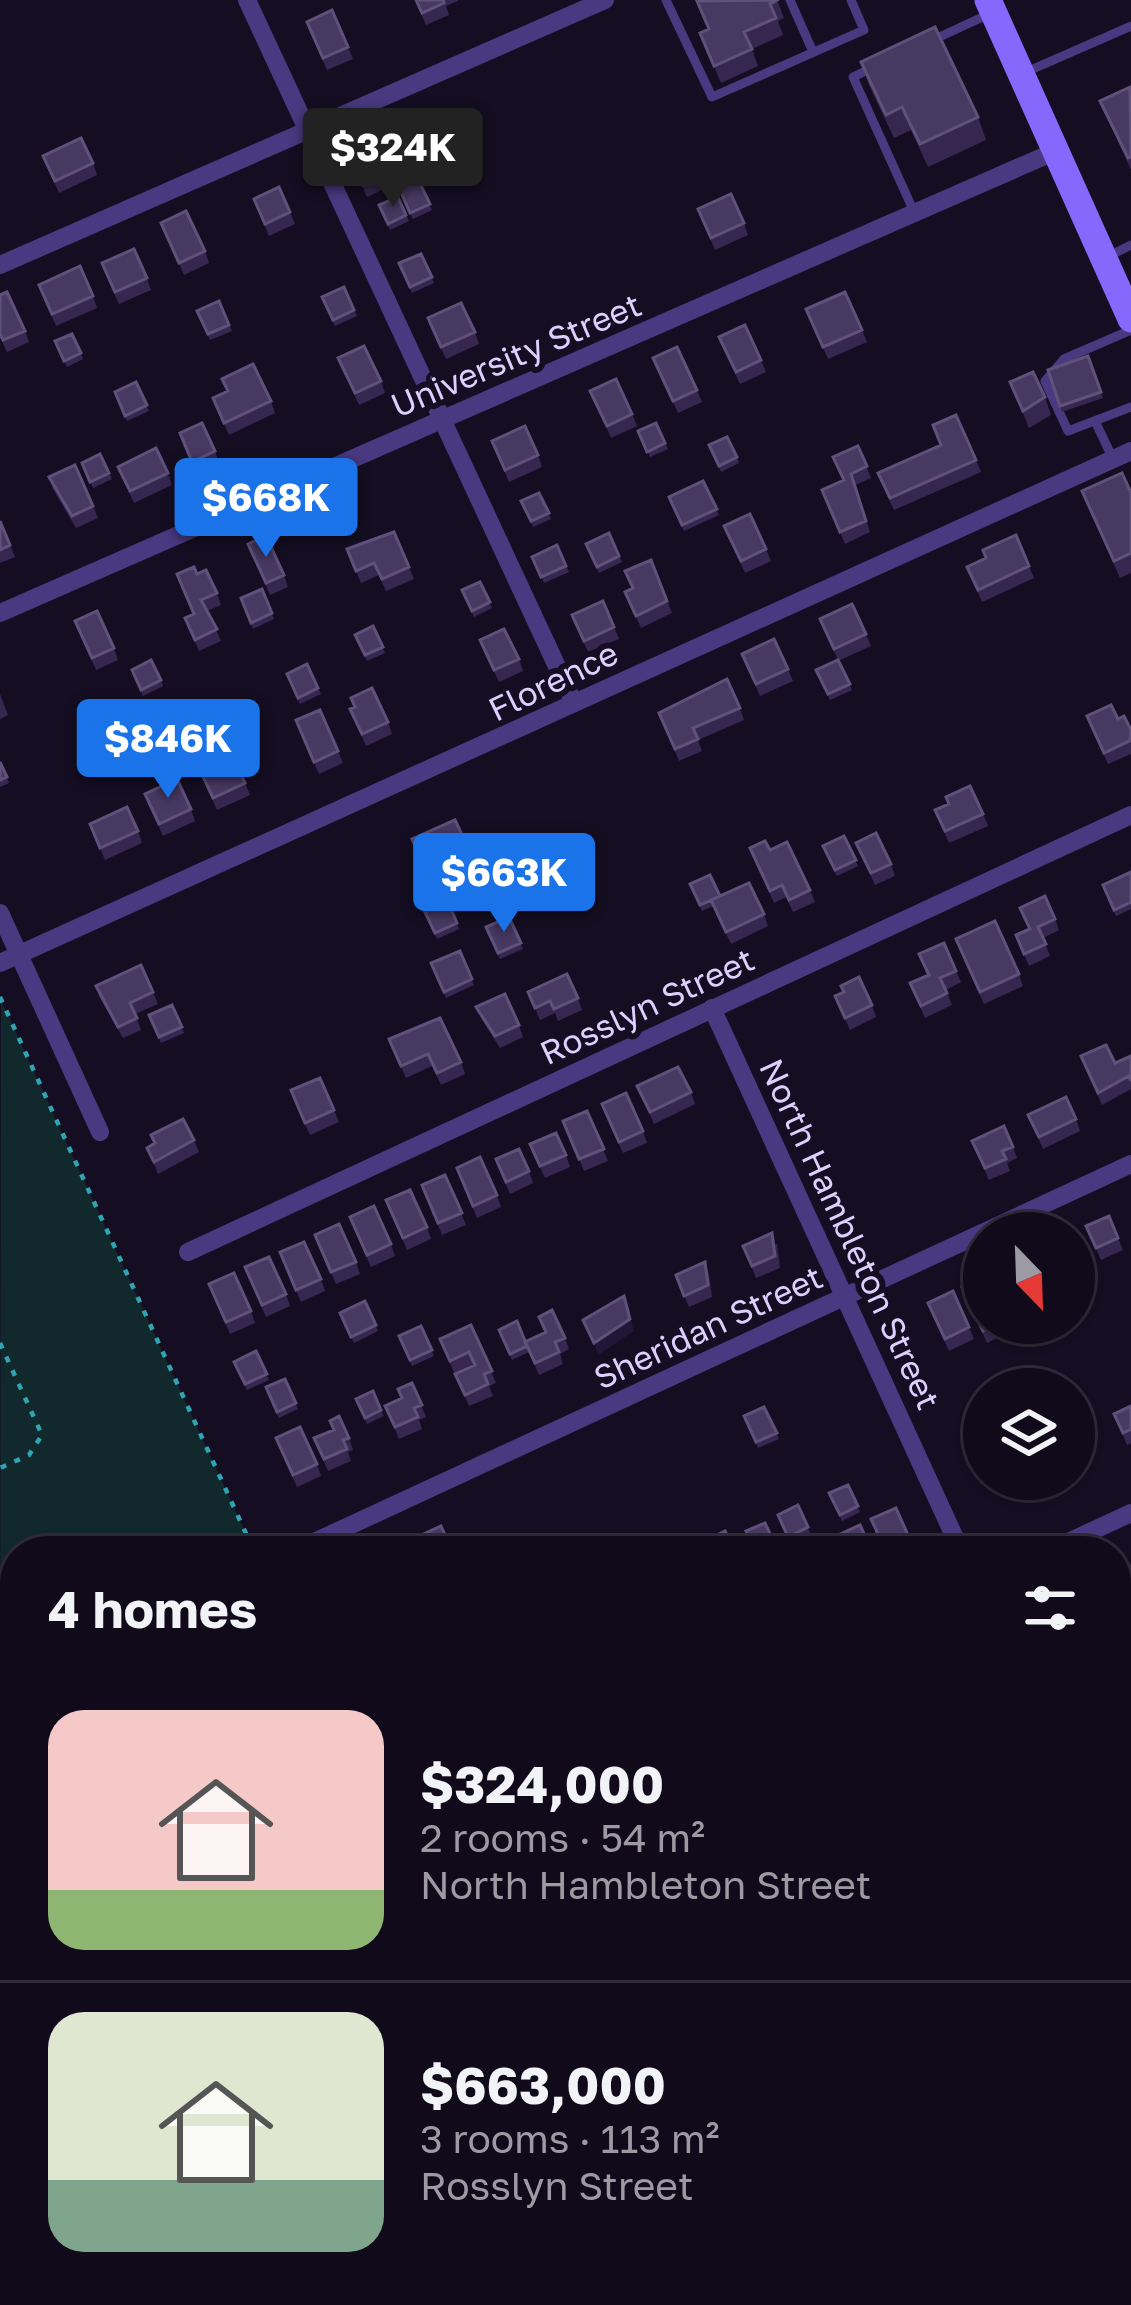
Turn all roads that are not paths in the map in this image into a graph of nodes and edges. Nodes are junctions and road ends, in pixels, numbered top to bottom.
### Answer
1 (247, 0) edge
2 (605, 0) edge
3 (666, 0) edge
4 (790, 0) edge
5 (851, 0) edge
6 (991, 6) edge
7 (1127, 27) edge
8 (913, 49) edge
9 (813, 52) junction
10 (893, 58) edge
11 (1021, 74) junction
12 (306, 130) junction
13 (1056, 151) junction
14 (915, 214) junction
15 (1131, 245) edge
16 (1104, 258) junction
17 (0, 265) edge
18 (1131, 319) edge
19 (1131, 330) edge
20 (1131, 407) edge
21 (441, 421) junction
22 (1096, 423) junction
23 (1122, 455) edge
24 (0, 613) edge
25 (574, 704) junction
26 (1131, 815) edge
27 (0, 914) edge
28 (20, 954) junction
29 (0, 963) edge
30 (712, 1008) junction
31 (100, 1132) dead end
32 (1131, 1164) edge
33 (188, 1252) dead end
34 (846, 1296) junction
35 (1131, 1513) edge
36 (327, 1536) edge
37 (954, 1536) edge
38 (1081, 1536) edge

1 - 12 street
2 - 12 street
3 - 9 lane
4 - 9 lane
5 - 9 lane
6 - 8 lane
6 - 11 main road
7 - 11 lane
10 - 14 lane
11 - 13 main road
12 - 17 street
12 - 21 street
13 - 14 street, University Street
13 - 16 main road
14 - 21 street, University Street
15 - 16 lane
16 - 18 main road
19 - 22 lane
20 - 22 lane
21 - 24 street, University Street
21 - 25 street
22 - 23 lane
23 - 25 street, Florence
25 - 28 street, Florence
26 - 30 street, Rosslyn Street
27 - 28 street
28 - 29 street, Florence
28 - 31 street
30 - 33 street, Rosslyn Street
30 - 34 street, North Hambleton Street
32 - 34 street, Sheridan Street
34 - 36 street, Sheridan Street
34 - 37 street, North Hambleton Street
35 - 38 street

